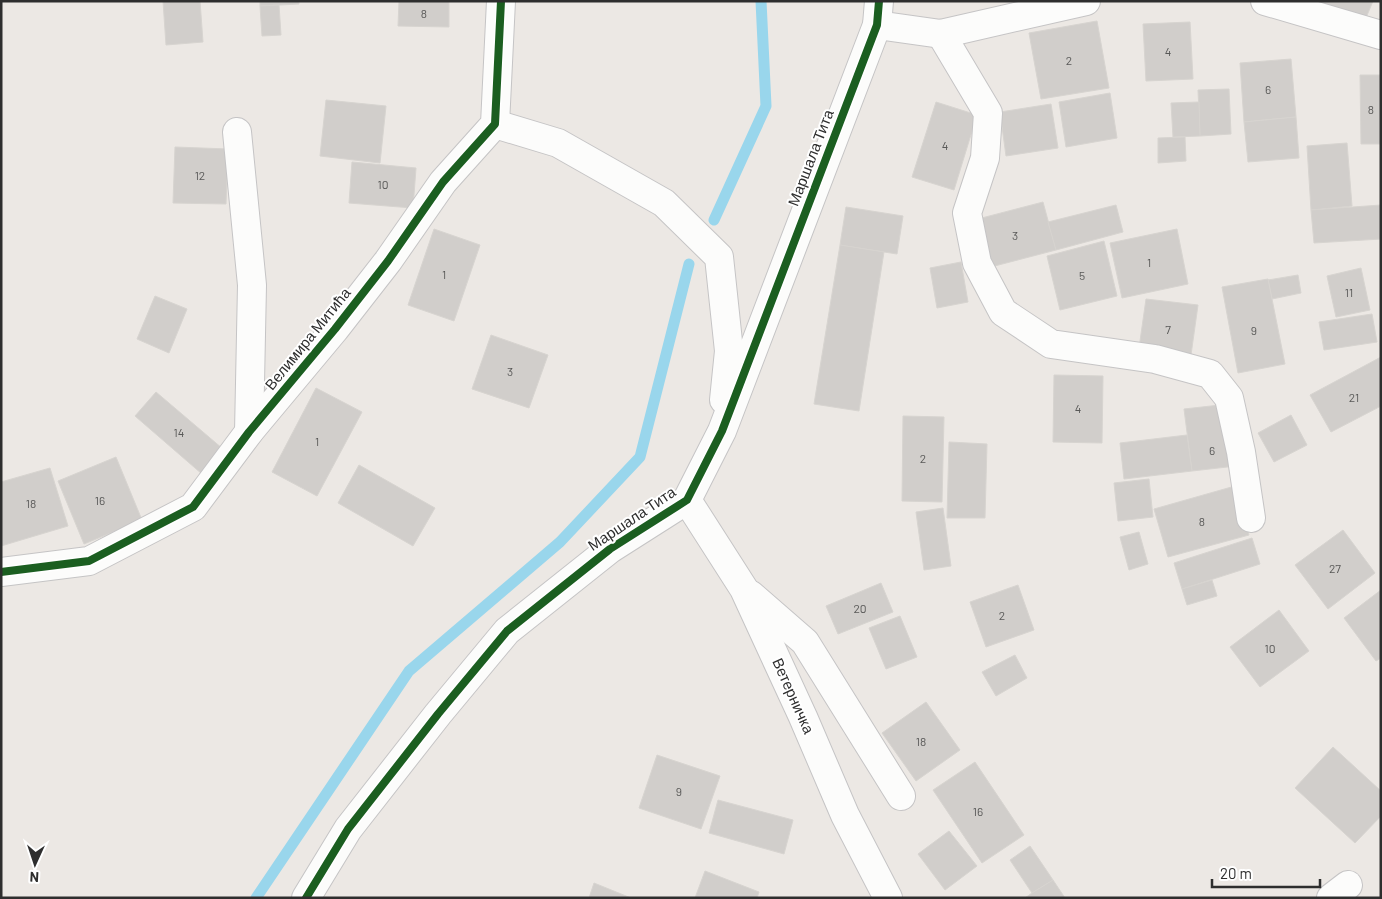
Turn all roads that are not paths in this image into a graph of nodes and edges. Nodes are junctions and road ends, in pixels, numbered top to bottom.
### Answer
1 (501, 1) edge
2 (1086, 1) edge
3 (1265, 1) edge
4 (878, 13) edge
5 (941, 34) junction
6 (1381, 35) edge
7 (495, 124) junction
8 (237, 132) dead end
9 (722, 431) junction
10 (249, 432) junction
11 (687, 500) junction
12 (1251, 518) dead end
13 (1, 572) edge
14 (744, 589) junction
15 (901, 796) dead end
16 (306, 898) edge
17 (888, 898) edge

1 - 7 street
2 - 5 street
3 - 6 street
4 - 5 street
4 - 9 street, Маршала Тита
5 - 12 street
7 - 9 street
7 - 10 street, Велимира Митића
8 - 10 street
9 - 11 street, Маршала Тита
10 - 13 street, Велимира Митића
11 - 14 street, Ветерничка
11 - 16 street, Маршала Тита
14 - 15 street
14 - 17 street, Ветерничка

